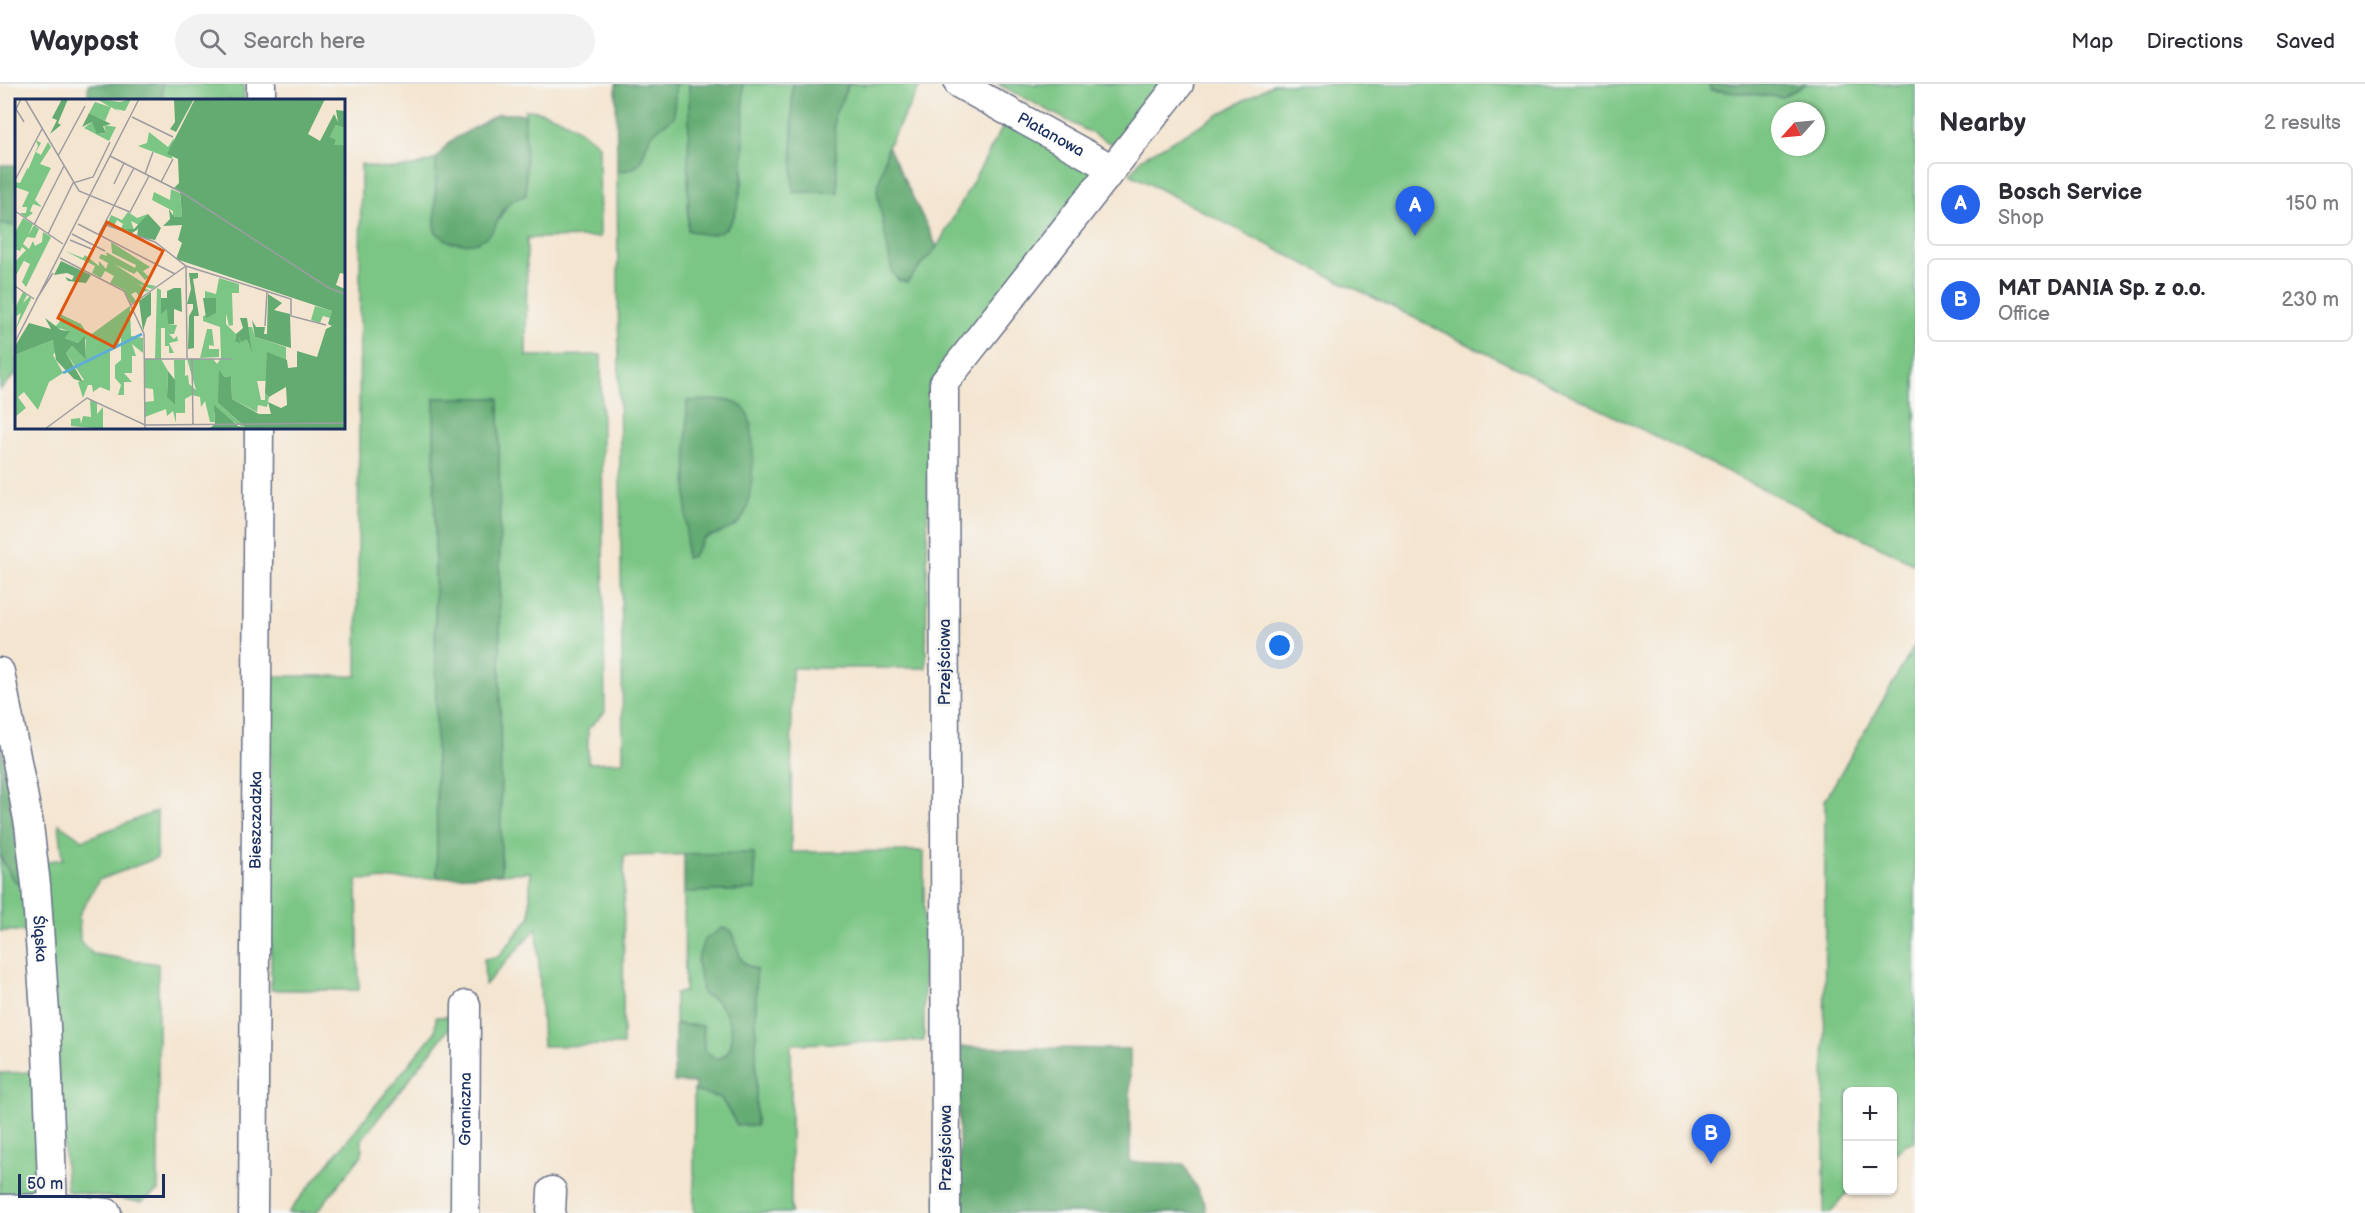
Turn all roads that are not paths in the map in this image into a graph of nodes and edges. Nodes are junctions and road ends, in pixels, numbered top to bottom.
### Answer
1 (959, 84) edge
2 (1179, 84) edge
3 (1112, 168) junction
4 (259, 429) edge
5 (0, 672) edge
6 (466, 1005) dead end
7 (53, 1208) junction
8 (0, 1209) edge
9 (107, 1213) edge
10 (254, 1213) edge
11 (465, 1213) edge
12 (946, 1213) edge

1 - 3 street, Platanowa
2 - 3 street, Przejściowa
3 - 12 street, Przejściowa
4 - 10 street, Bieszczadzka
5 - 7 street, Śląska
6 - 11 street, Graniczna
7 - 8 street
7 - 9 street

